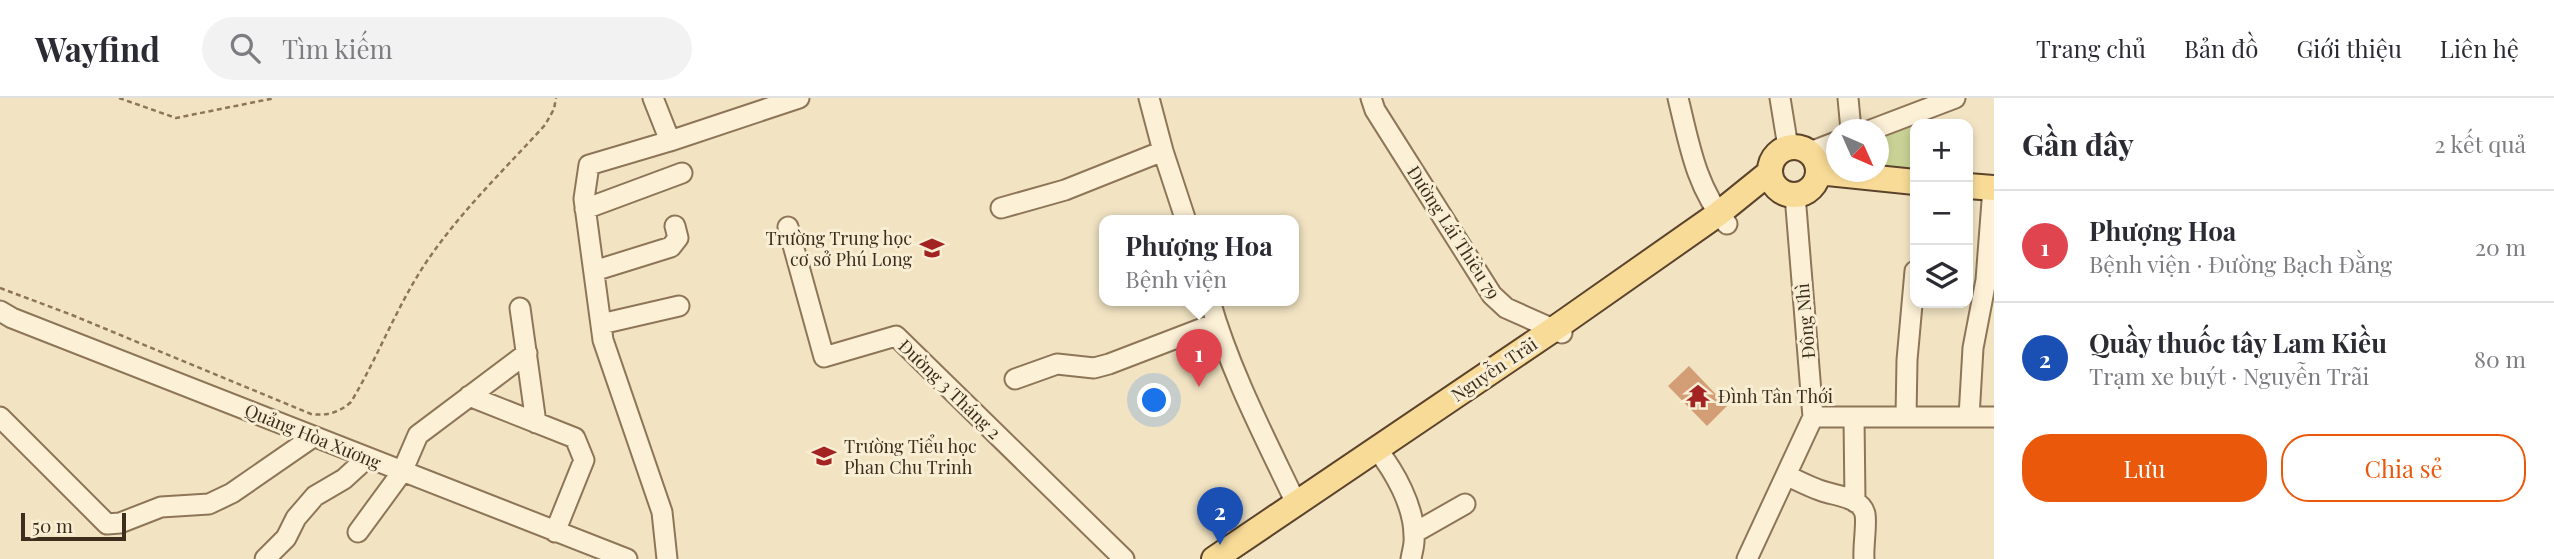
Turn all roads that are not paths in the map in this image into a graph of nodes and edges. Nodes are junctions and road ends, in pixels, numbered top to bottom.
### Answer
1 (653, 98) edge
2 (799, 98) edge
3 (1149, 98) edge
4 (1370, 98) edge
5 (1678, 98) edge
6 (1780, 98) edge
7 (1848, 98) edge
8 (1955, 98) edge
9 (1926, 110) edge
10 (1850, 119) edge
11 (1889, 123) edge
12 (670, 141) junction
13 (1826, 147) edge
14 (1163, 151) junction
15 (1805, 157) junction
16 (682, 173) dead end
17 (1910, 181) edge
18 (1781, 185) junction
19 (1973, 186) edge
20 (1994, 188) edge
21 (1001, 208) dead end
22 (585, 209) junction
23 (1184, 215) edge
24 (1723, 219) junction
25 (675, 226) dead end
26 (788, 228) dead end
27 (594, 271) junction
28 (679, 306) dead end
29 (1211, 306) edge
30 (520, 307) dead end
31 (1912, 308) edge
32 (0, 311) edge
33 (1216, 323) junction
34 (601, 324) junction
35 (1560, 332) junction
36 (527, 353) junction
37 (1015, 379) dead end
38 (469, 396) junction
39 (0, 417) edge
40 (1813, 417) junction
41 (1854, 417) junction
42 (1906, 417) junction
43 (1969, 417) junction
44 (1994, 417) edge
45 (537, 423) junction
46 (313, 437) junction
47 (1381, 454) junction
48 (367, 458) junction
49 (402, 472) junction
50 (1786, 475) junction
51 (1855, 502) junction
52 (1296, 503) junction
53 (1465, 504) dead end
54 (359, 533) dead end
55 (555, 533) junction
56 (1414, 533) junction
57 (588, 552) edge
58 (265, 559) edge
59 (627, 559) edge
60 (667, 559) edge
61 (1124, 559) edge
62 (1214, 559) edge
63 (1241, 559) edge
64 (1411, 559) edge
65 (1747, 559) edge
66 (1864, 559) edge

1 - 12 street
2 - 12 street
3 - 14 street
4 - 35 street, Đường Lái Thiêu 79
5 - 24 street
6 - 15 street
7 - 10 street
8 - 9 street
9 - 11 street
12 - 22 street
13 - 15 street
14 - 21 street
14 - 23 street
15 - 17 main road
15 - 18 main road
15 - 18 main road
16 - 22 street
18 - 24 main road, Nguyễn Trãi
18 - 40 street, Đông Nhì
19 - 20 main road
20 - 43 street
22 - 27 street
24 - 35 main road, Nguyễn Trãi
25 - 27 street
26 - 61 street, Đường 3 Tháng 2
27 - 34 street
28 - 34 street
29 - 33 street
30 - 36 street
31 - 42 street
32 - 46 street, Quảng Hòa Xương
33 - 37 street
33 - 52 street
34 - 60 street
35 - 47 main road, Nguyễn Trãi
36 - 38 street
36 - 45 street
38 - 45 street
38 - 49 street
39 - 46 street
40 - 41 street
40 - 50 street, Đông Nhì
41 - 42 street
41 - 51 street
42 - 43 street
43 - 44 street
45 - 55 street
46 - 48 street, Quảng Hòa Xương
47 - 52 main road, Nguyễn Trãi
47 - 56 street
47 - 63 main road, Nguyễn Trãi
48 - 49 street, Quảng Hòa Xương
48 - 58 street
49 - 54 street
49 - 55 street, Quảng Hòa Xương
50 - 51 street
50 - 65 street, Đông Nhì
51 - 66 street
52 - 62 main road, Nguyễn Trãi
53 - 56 street
55 - 57 street, Quảng Hòa Xương
56 - 64 street
57 - 59 street, Quảng Hòa Xương

